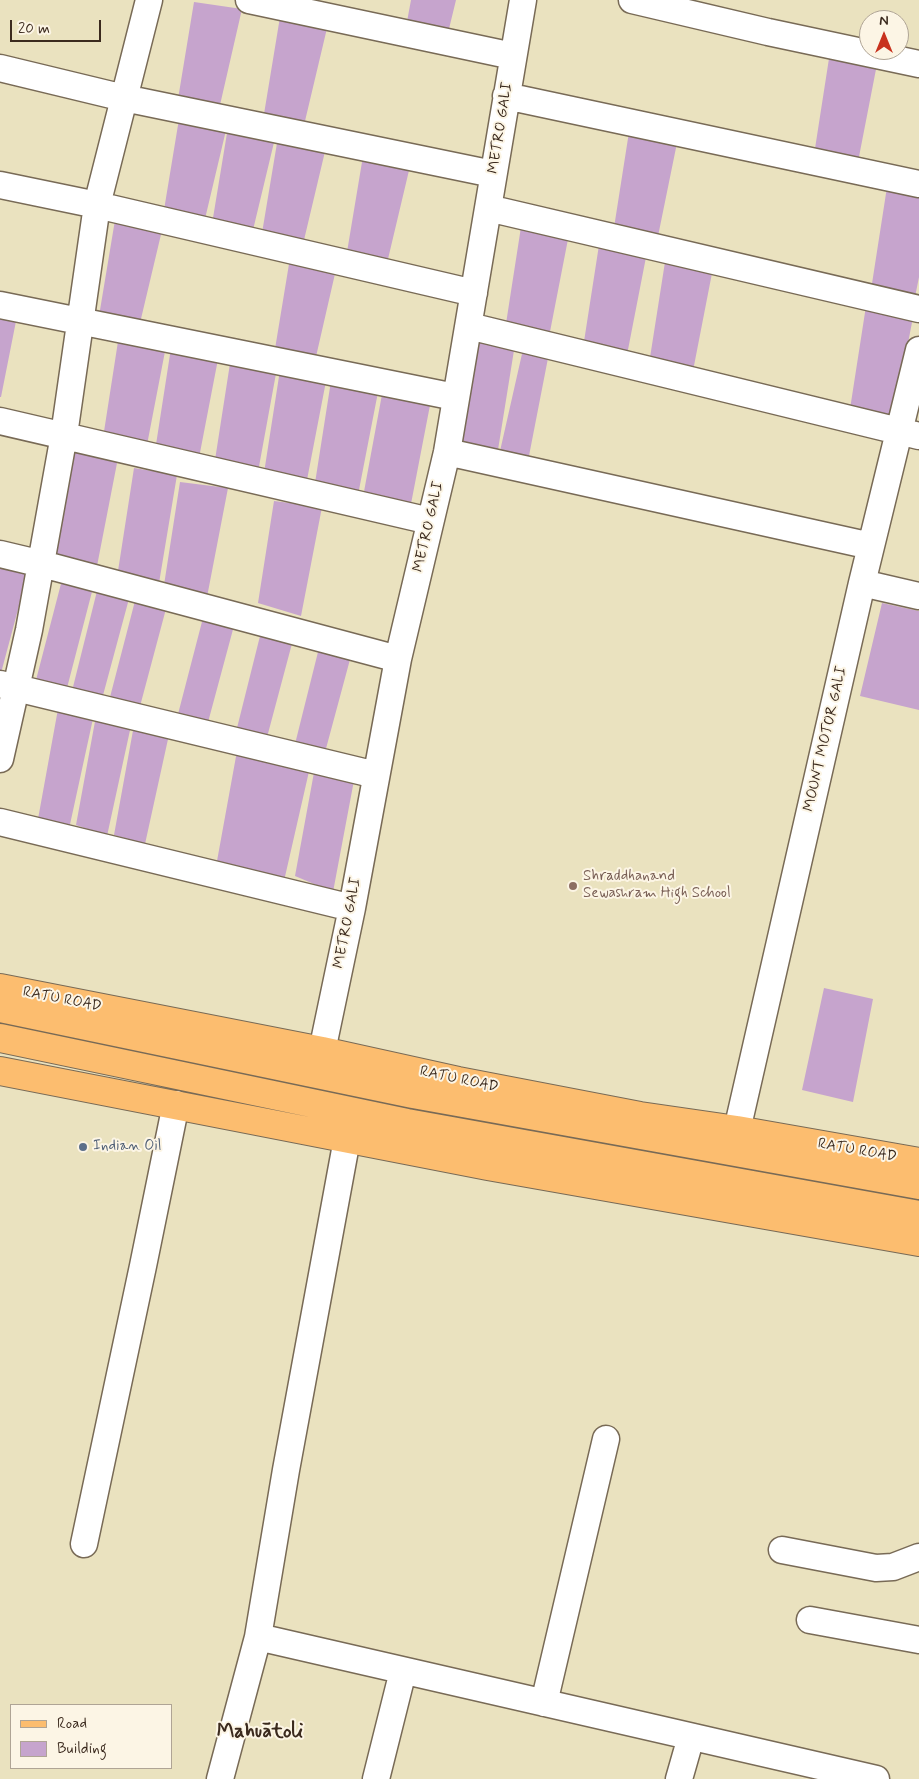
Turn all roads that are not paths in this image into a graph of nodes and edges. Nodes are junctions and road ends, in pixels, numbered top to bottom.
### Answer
1 (149, 0) edge
2 (250, 0) edge
3 (523, 0) edge
4 (632, 0) edge
5 (513, 56) junction
6 (919, 64) edge
7 (0, 68) edge
8 (506, 96) junction
9 (124, 98) junction
10 (494, 174) junction
11 (919, 184) edge
12 (0, 185) edge
13 (97, 205) junction
14 (488, 208) junction
15 (474, 293) junction
16 (0, 305) edge
17 (919, 309) edge
18 (81, 321) junction
19 (469, 326) junction
20 (919, 350) edge
21 (455, 397) junction
22 (0, 421) edge
23 (909, 434) edge
24 (64, 435) junction
25 (447, 452) junction
26 (430, 521) junction
27 (871, 546) junction
28 (0, 554) edge
29 (42, 564) junction
30 (862, 583) junction
31 (919, 596) edge
32 (398, 659) junction
33 (8, 685) edge
34 (0, 759) edge
35 (376, 775) junction
36 (0, 822) edge
37 (352, 908) junction
38 (0, 988) edge
39 (0, 1008) edge
40 (0, 1038) edge
41 (322, 1051) junction
42 (0, 1070) edge
43 (176, 1104) junction
44 (737, 1130) junction
45 (347, 1139) junction
46 (919, 1162) edge
47 (919, 1185) edge
48 (919, 1215) edge
49 (919, 1242) edge
50 (606, 1440) dead end
51 (84, 1544) dead end
52 (782, 1550) dead end
53 (919, 1557) edge
54 (810, 1620) dead end
55 (258, 1636) junction
56 (919, 1640) edge
57 (404, 1670) junction
58 (544, 1703) junction
59 (691, 1737) junction
60 (220, 1779) edge
61 (376, 1779) edge
62 (679, 1779) edge
63 (876, 1779) edge

1 - 9 street
2 - 5 street
3 - 5 street, METRO GALI
4 - 6 street
5 - 8 street, METRO GALI
7 - 9 street
8 - 10 street, METRO GALI
8 - 11 street
9 - 10 street
9 - 13 street
10 - 14 street, METRO GALI
12 - 13 street
13 - 15 street
13 - 18 street
14 - 15 street, METRO GALI
14 - 17 street
15 - 19 street, METRO GALI
16 - 18 street
18 - 21 street
18 - 24 street
19 - 21 street, METRO GALI
19 - 23 street
20 - 23 street, MOUNT MOTOR GALI
21 - 25 street, METRO GALI
22 - 24 street
23 - 27 street, MOUNT MOTOR GALI
24 - 26 street
24 - 29 street
25 - 26 street, METRO GALI
25 - 27 street
26 - 32 street, METRO GALI
27 - 30 street, MOUNT MOTOR GALI
28 - 29 street
29 - 32 street
29 - 33 street
30 - 31 street
30 - 44 street, MOUNT MOTOR GALI
32 - 35 street, METRO GALI
33 - 34 street
33 - 35 street
35 - 37 street, METRO GALI
36 - 37 street
37 - 41 street, METRO GALI
38 - 41 main road, RATU ROAD
39 - 47 main road
40 - 48 main road
41 - 44 main road, RATU ROAD
42 - 43 main road
43 - 45 main road
43 - 51 street
44 - 46 main road, RATU ROAD
45 - 49 main road
45 - 55 street
50 - 58 street
52 - 53 street
54 - 56 street
55 - 57 street
55 - 60 street
57 - 58 street
57 - 61 street
58 - 59 street
59 - 62 street
59 - 63 street

